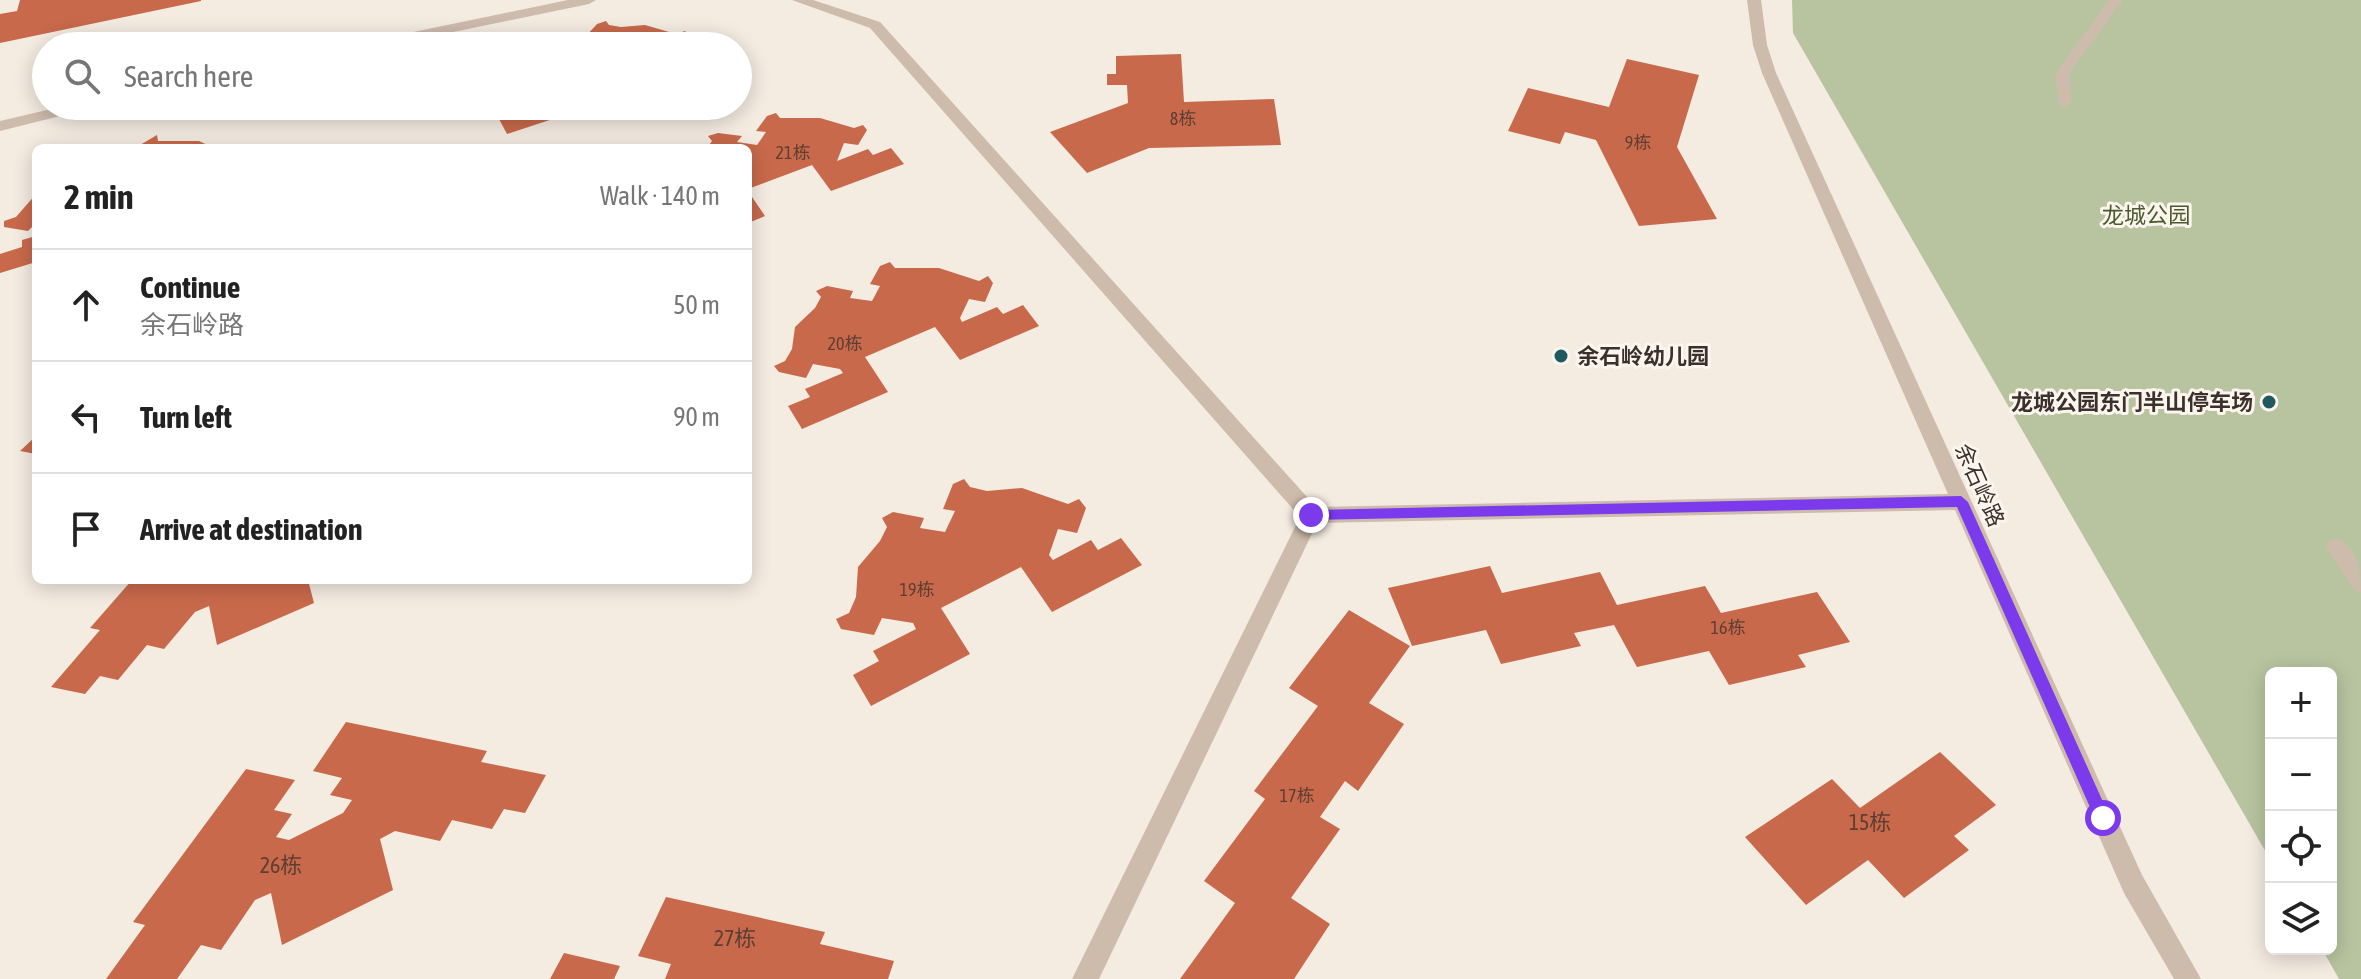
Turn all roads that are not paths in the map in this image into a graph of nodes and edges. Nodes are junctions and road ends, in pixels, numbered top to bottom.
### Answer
1 (589, 0) edge
2 (799, 0) edge
3 (1754, 0) edge
4 (2116, 0) edge
5 (433, 32) edge
6 (2064, 102) dead end
7 (32, 118) edge
8 (0, 126) edge
9 (1961, 502) junction
10 (1311, 515) junction
11 (2336, 547) dead end
12 (2361, 584) edge
13 (1085, 979) edge
14 (2188, 979) edge

1 - 5 street
2 - 10 street
3 - 9 street, 余石岭路
4 - 6 street
7 - 8 street
9 - 10 street
9 - 14 street, 余石岭路
10 - 13 street
11 - 12 street

